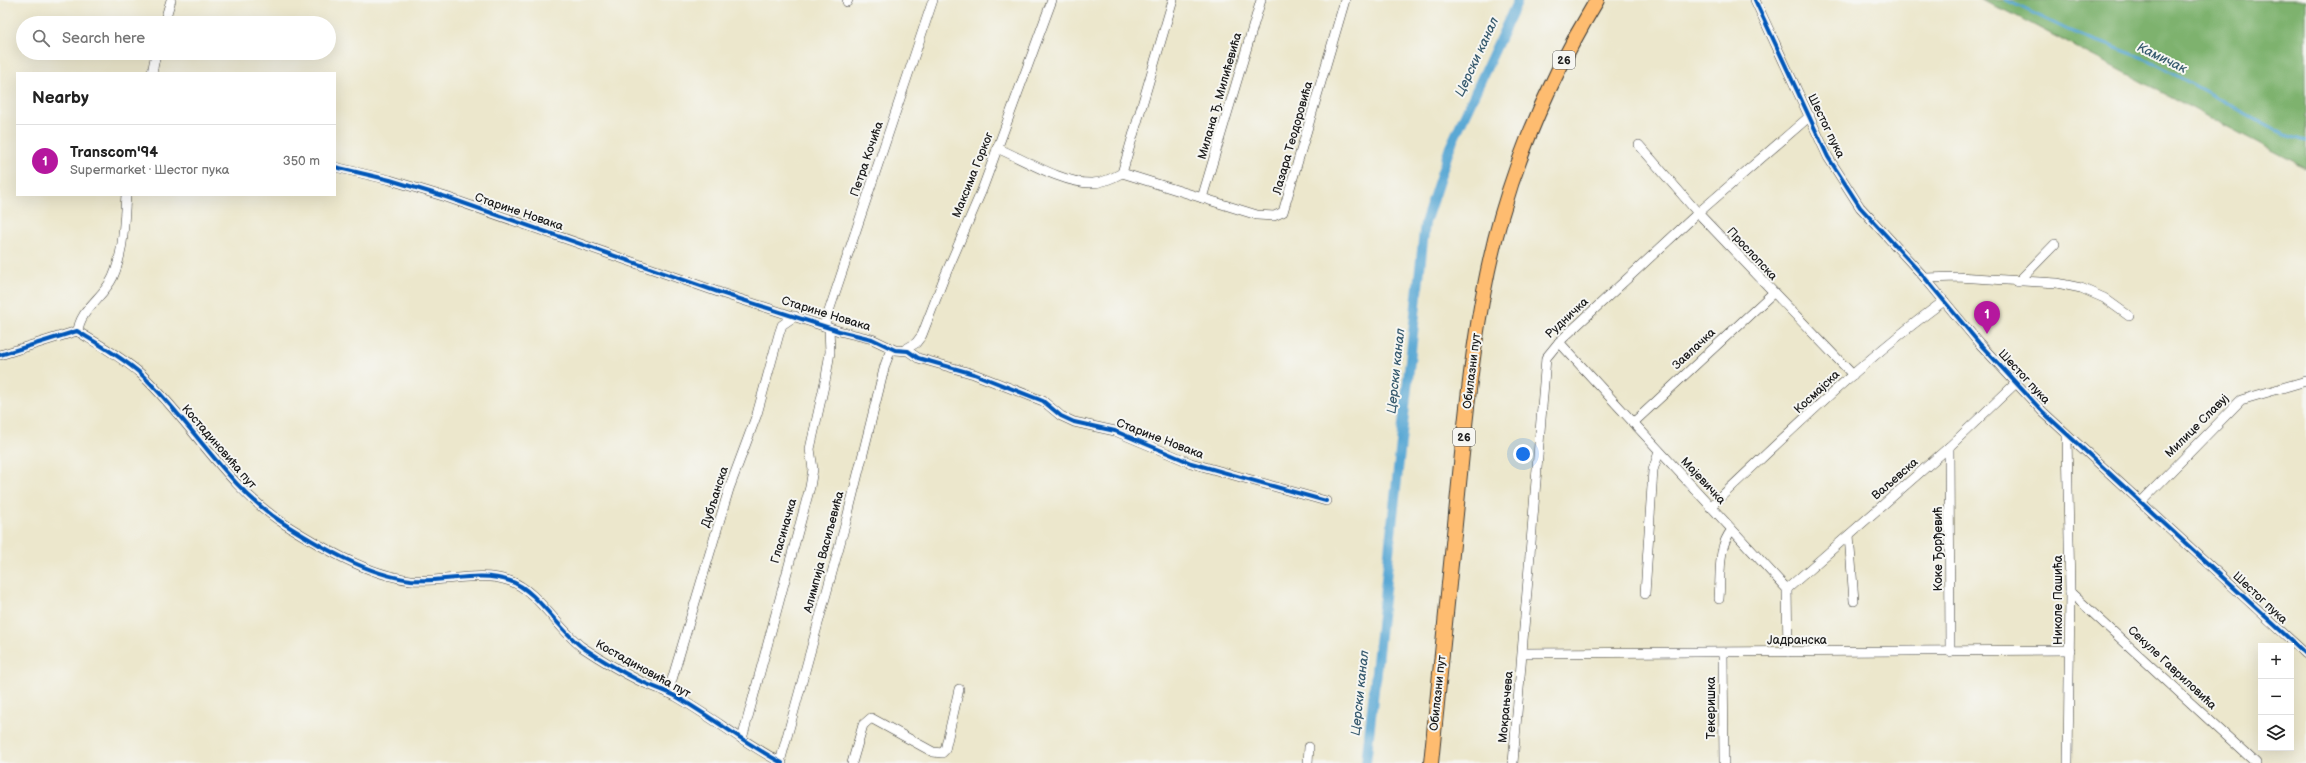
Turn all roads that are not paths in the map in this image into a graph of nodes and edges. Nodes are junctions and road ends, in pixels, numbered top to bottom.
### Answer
1 (171, 0) edge
2 (933, 0) edge
3 (1052, 0) edge
4 (1173, 0) edge
5 (1261, 0) edge
6 (1345, 0) edge
7 (1597, 0) edge
8 (1755, 0) edge
9 (166, 16) edge
10 (155, 60) edge
11 (152, 72) edge
12 (1810, 116) junction
13 (1639, 144) dead end
14 (997, 148) junction
15 (336, 167) edge
16 (1122, 174) junction
17 (126, 196) edge
18 (1202, 198) junction
19 (1698, 213) junction
20 (2055, 244) dead end
21 (1925, 278) junction
22 (2018, 282) junction
23 (1773, 293) junction
24 (1944, 301) junction
25 (795, 316) junction
26 (2129, 316) dead end
27 (827, 327) junction
28 (78, 332) junction
29 (1559, 342) junction
30 (891, 349) junction
31 (904, 350) junction
32 (0, 355) edge
33 (1853, 375) junction
34 (2306, 381) edge
35 (2016, 383) junction
36 (1633, 422) junction
37 (2068, 436) junction
38 (1949, 447) junction
39 (1659, 452) junction
40 (1326, 501) dead end
41 (2141, 502) junction
42 (1710, 507) junction
43 (1732, 530) junction
44 (1849, 535) junction
45 (1787, 589) junction
46 (2070, 592) junction
47 (1645, 594) dead end
48 (1719, 599) dead end
49 (1854, 601) dead end
50 (2070, 650) junction
51 (1788, 652) junction
52 (1950, 652) junction
53 (1523, 653) junction
54 (1723, 653) junction
55 (2306, 654) edge
56 (959, 689) dead end
57 (668, 693) junction
58 (742, 739) junction
59 (1309, 747) dead end
60 (781, 762) edge
61 (852, 763) edge
62 (1308, 763) edge
63 (1431, 763) edge
64 (1513, 763) edge
65 (1724, 763) edge
66 (2068, 763) edge
67 (2256, 763) edge

1 - 9 street
2 - 27 street, Петра Кочића
3 - 14 street, Максима Горког
4 - 16 street
5 - 18 street, Милана Ђ. Милићевића
6 - 18 street, Лазара Теодоровића
7 - 63 main road, Обилазни пут / 26
8 - 12 street, Шестог пука
10 - 11 street
12 - 19 street, Рудничка
12 - 21 street, Шестог пука
13 - 19 street, Прослопска
14 - 16 street
14 - 31 street, Максима Горког
15 - 25 street, Старине Новака
16 - 18 street, Лазара Теодоровића
17 - 28 street
19 - 23 street, Прослопска
19 - 29 street, Рудничка
20 - 22 street
21 - 22 street
21 - 24 street, Шестог пука
22 - 26 street
23 - 33 street, Прослопска
23 - 36 street, Завлачка
24 - 33 street, Космајска
24 - 35 street, Шестог пука
25 - 27 street, Старине Новака
25 - 57 street, Дубљанска
27 - 30 street, Старине Новака
27 - 58 street, Гласиначка
28 - 32 street
28 - 57 street, Костадиновића пут
29 - 36 street, Мајевичка
29 - 53 street, Рудничка
30 - 31 street, Старине Новака
30 - 60 street, Алимпија Васиљевића
31 - 40 street, Старине Новака
33 - 42 street, Космајска
34 - 41 street, Милице Славуј
35 - 37 street, Шестог пука
35 - 38 street, Ваљевска
36 - 39 street, Мајевичка
37 - 41 street, Шестог пука
37 - 46 street, Николе Пашића
38 - 44 street, Ваљевска
38 - 52 street, Коке Ђорђевић
39 - 42 street, Мајевичка
39 - 47 street
41 - 55 street, Шестог пука
42 - 43 street, Мајевичка
43 - 45 street, Мајевичка
43 - 48 street
44 - 45 street, Ваљевска
44 - 49 street
45 - 51 street
46 - 50 street, Николе Пашића
46 - 67 street, Секуле Гавриловића
50 - 52 street, Јадранска
50 - 66 street, Николе Пашића
51 - 52 street, Јадранска
51 - 54 street, Јадранска
53 - 54 street, Јадранска
53 - 64 street, Мокрањчева
54 - 65 street, Текеришка
56 - 61 street
57 - 58 street, Костадиновића пут
58 - 60 street, Костадиновића пут
59 - 62 street

